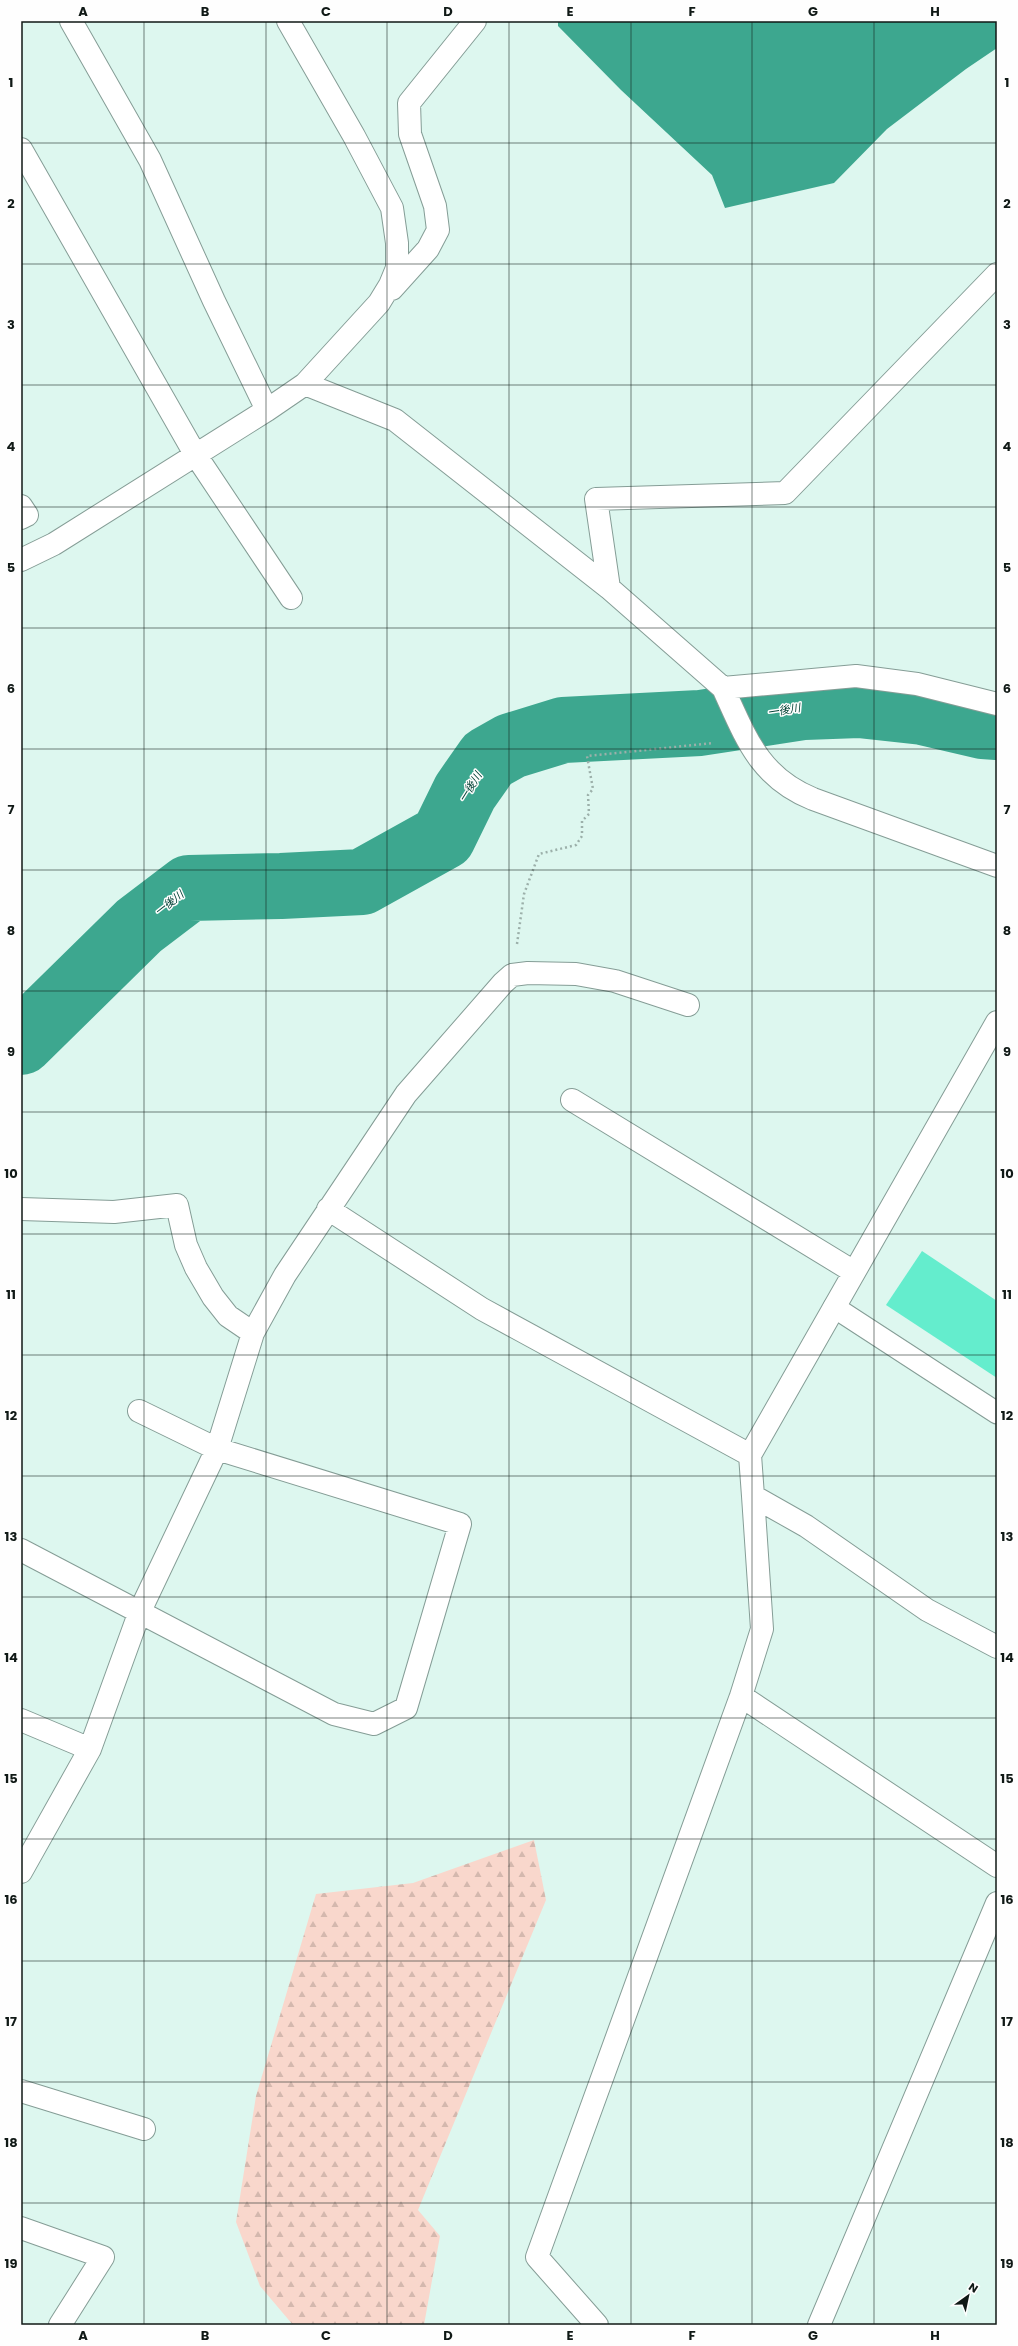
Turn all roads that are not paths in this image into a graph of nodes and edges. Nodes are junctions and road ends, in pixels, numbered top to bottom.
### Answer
1 (71, 21) edge
2 (288, 21) edge
3 (475, 21) edge
4 (21, 149) edge
5 (997, 274) edge
6 (379, 303) junction
7 (305, 384) junction
8 (267, 410) junction
9 (195, 454) junction
10 (21, 506) edge
11 (21, 518) edge
12 (21, 560) edge
13 (609, 588) junction
14 (291, 598) dead end
15 (724, 688) junction
16 (997, 704) edge
17 (997, 866) edge
18 (688, 1005) dead end
19 (997, 1022) edge
20 (572, 1100) dead end
21 (21, 1209) edge
22 (328, 1209) junction
23 (854, 1272) junction
24 (834, 1307) junction
25 (253, 1333) junction
26 (139, 1411) dead end
27 (997, 1413) edge
28 (217, 1448) junction
29 (750, 1455) junction
30 (753, 1496) junction
31 (21, 1550) edge
32 (140, 1611) junction
33 (997, 1647) edge
34 (742, 1696) junction
35 (21, 1720) edge
36 (90, 1749) junction
37 (997, 1866) edge
38 (21, 1872) edge
39 (997, 1903) edge
40 (21, 2091) edge
41 (144, 2129) dead end
42 (21, 2228) edge
43 (60, 2325) edge
44 (597, 2325) edge
45 (819, 2325) edge

1 - 8 street
2 - 6 street
3 - 6 street
4 - 9 street
5 - 13 street
6 - 7 street
7 - 8 street
7 - 13 street
8 - 9 street
9 - 12 street
9 - 14 street
10 - 11 street
13 - 15 street
15 - 16 street
15 - 17 street
18 - 22 street
19 - 23 street
20 - 23 street
21 - 25 street
22 - 25 street
22 - 29 street
23 - 24 street
24 - 27 lane
24 - 29 street
25 - 28 street
26 - 28 street
28 - 32 street
28 - 32 street
29 - 30 street
30 - 33 street
30 - 34 street
31 - 32 street
32 - 36 street
34 - 37 street
34 - 44 street
35 - 36 street
36 - 38 street
39 - 45 street
40 - 41 street
42 - 43 street

